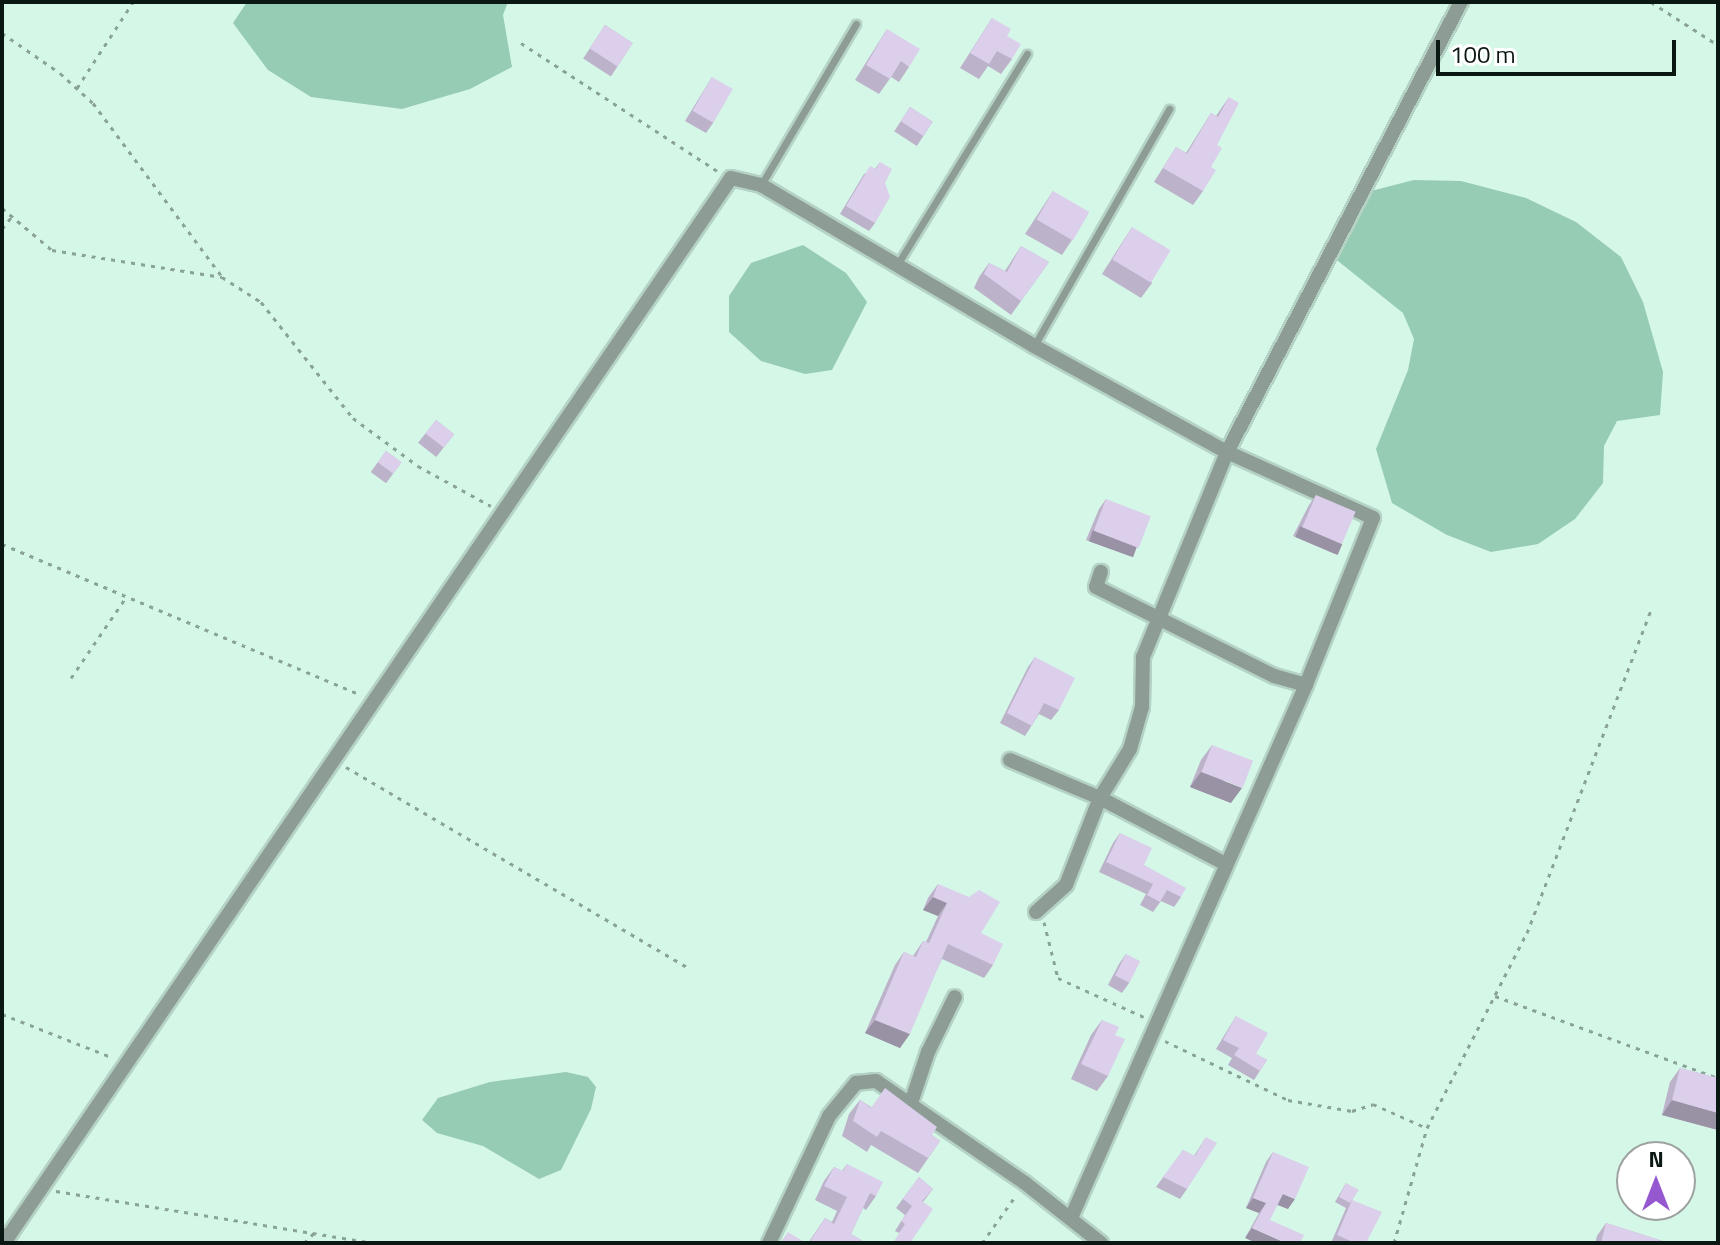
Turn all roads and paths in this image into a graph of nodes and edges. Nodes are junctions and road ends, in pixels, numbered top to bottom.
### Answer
1 (133, 2) edge
2 (1461, 2) edge
3 (1651, 2) edge
4 (856, 24) dead end
5 (2, 33) edge
6 (521, 43) dead end
7 (1718, 45) edge
8 (1027, 54) dead end
9 (77, 88) junction
10 (1169, 109) dead end
11 (731, 178) junction
12 (761, 185) junction
13 (2, 208) edge
14 (13, 215) junction
15 (2, 229) edge
16 (897, 265) junction
17 (222, 277) junction
18 (1034, 346) junction
19 (1227, 452) junction
20 (501, 511) junction
21 (2, 544) edge
22 (1101, 572) dead end
23 (127, 596) junction
24 (1652, 607) dead end
25 (1163, 617) junction
26 (71, 678) dead end
27 (1306, 685) junction
28 (373, 699) junction
29 (332, 760) junction
30 (1010, 760) dead end
31 (1100, 798) junction
32 (1224, 863) junction
33 (1036, 912) joint
34 (688, 968) dead end
35 (1495, 996) junction
36 (955, 997) dead end
37 (2, 1014) edge
38 (1152, 1029) junction
39 (126, 1063) junction
40 (1718, 1078) edge
41 (911, 1103) junction
42 (1427, 1128) junction
43 (1025, 1183) junction
44 (40, 1188) junction
45 (1071, 1218) junction
46 (314, 1233) junction
47 (2, 1235) edge
48 (304, 1243) edge
49 (374, 1243) edge
50 (769, 1243) edge
51 (982, 1243) edge
52 (1101, 1243) edge
53 (1394, 1243) edge

1 - 9 path
2 - 19 street
3 - 7 path
4 - 12 lane
5 - 9 path
6 - 11 path
8 - 16 lane
9 - 17 path
10 - 18 lane
11 - 12 street
11 - 20 street
12 - 16 street
13 - 14 path
14 - 15 path
14 - 17 path
16 - 18 street
17 - 20 path
18 - 19 street
19 - 25 street
19 - 27 street
20 - 28 street
21 - 23 path
22 - 25 street
23 - 26 path
23 - 28 path
24 - 35 path
25 - 27 street
25 - 31 street
27 - 32 street
28 - 29 street
29 - 34 path
29 - 39 street
30 - 31 street
31 - 32 street
31 - 33 street
32 - 38 street
33 - 38 path
35 - 40 path
35 - 42 path
36 - 41 street
37 - 39 path
38 - 42 path
38 - 45 street
39 - 44 street
41 - 43 street
41 - 50 street
42 - 53 path
43 - 45 street
43 - 51 path
44 - 46 path
44 - 47 street
45 - 52 street
46 - 48 path
46 - 49 path

